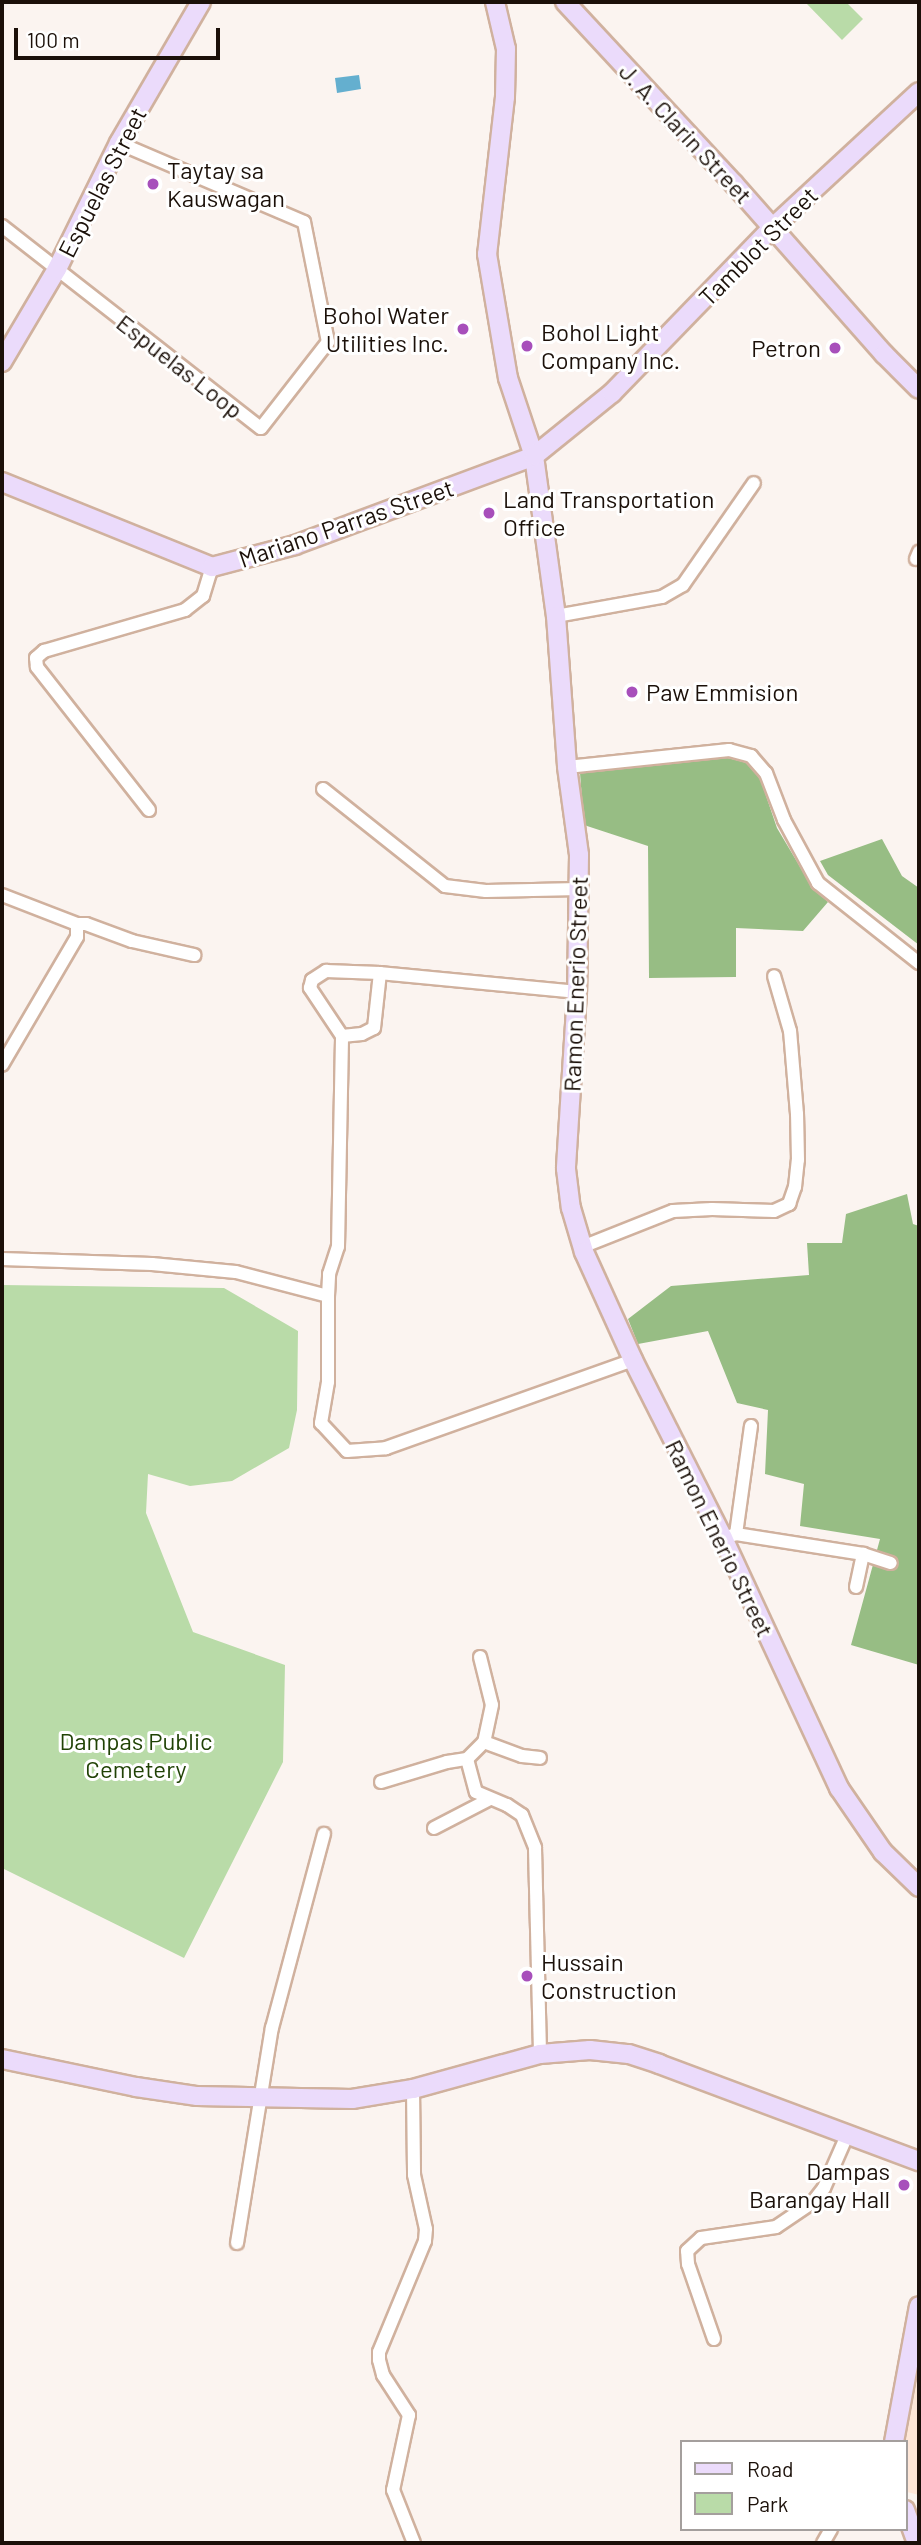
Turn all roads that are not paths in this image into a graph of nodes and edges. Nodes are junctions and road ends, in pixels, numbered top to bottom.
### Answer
1 (201, 2) edge
2 (495, 2) edge
3 (567, 3) edge
4 (919, 92) edge
5 (119, 143) junction
6 (2, 226) edge
7 (772, 228) junction
8 (57, 269) junction
9 (2, 362) edge
10 (919, 388) edge
11 (534, 456) junction
12 (2, 482) edge
13 (754, 483) dead end
14 (212, 567) junction
15 (556, 616) junction
16 (567, 767) junction
17 (323, 789) dead end
18 (149, 810) dead end
19 (579, 889) junction
20 (3, 899) edge
21 (77, 924) junction
22 (194, 955) dead end
23 (919, 963) edge
24 (380, 973) junction
25 (774, 976) dead end
26 (577, 992) junction
27 (342, 1036) junction
28 (2, 1065) edge
29 (582, 1247) junction
30 (2, 1259) edge
31 (328, 1296) junction
32 (633, 1360) junction
33 (751, 1426) dead end
34 (729, 1536) junction
35 (863, 1554) junction
36 (891, 1563) dead end
37 (856, 1587) dead end
38 (480, 1657) dead end
39 (484, 1742) junction
40 (540, 1758) dead end
41 (467, 1759) junction
42 (381, 1782) dead end
43 (490, 1799) junction
44 (434, 1828) dead end
45 (324, 1834) dead end
46 (919, 1887) edge
47 (540, 2053) junction
48 (2, 2059) edge
49 (413, 2088) junction
50 (258, 2099) junction
51 (849, 2133) junction
52 (919, 2161) edge
53 (237, 2243) dead end
54 (919, 2306) edge
55 (714, 2339) dead end
56 (894, 2440) edge
57 (907, 2516) edge
58 (414, 2543) edge
59 (917, 2543) edge

1 - 5 street, Espuelas Street
2 - 11 street, Ramon Enerio Street
3 - 7 street, J. A. Clarin Street
4 - 7 street, Tamblot Street
5 - 8 street, Espuelas Street
5 - 8 street, Espuelas Loop
6 - 8 street
7 - 10 street, J. A. Clarin Street
7 - 11 street, Tamblot Street
8 - 9 street, Espuelas Street
11 - 14 street, Mariano Parras Street
11 - 15 street, Ramon Enerio Street
12 - 14 street, Mariano Parras Street
13 - 15 street
14 - 18 street
15 - 16 street, Ramon Enerio Street
16 - 19 street, Ramon Enerio Street
16 - 23 street
17 - 19 street
19 - 26 street, Ramon Enerio Street
20 - 21 street
21 - 22 street
21 - 28 street
24 - 26 street
24 - 27 street
24 - 27 street
25 - 29 street
26 - 29 street, Ramon Enerio Street
27 - 31 street
29 - 32 street, Ramon Enerio Street
30 - 31 street
31 - 32 street
32 - 34 street, Ramon Enerio Street
33 - 34 street
34 - 35 street
34 - 46 street, Ramon Enerio Street
35 - 36 street
35 - 37 street
38 - 39 street
39 - 40 street
39 - 41 street
41 - 42 street
41 - 43 street
43 - 44 street
43 - 47 street
45 - 50 street
47 - 49 street
47 - 51 street
48 - 50 street
49 - 50 street
49 - 58 street
50 - 53 street
51 - 52 street
51 - 55 street
54 - 56 street
57 - 59 street

